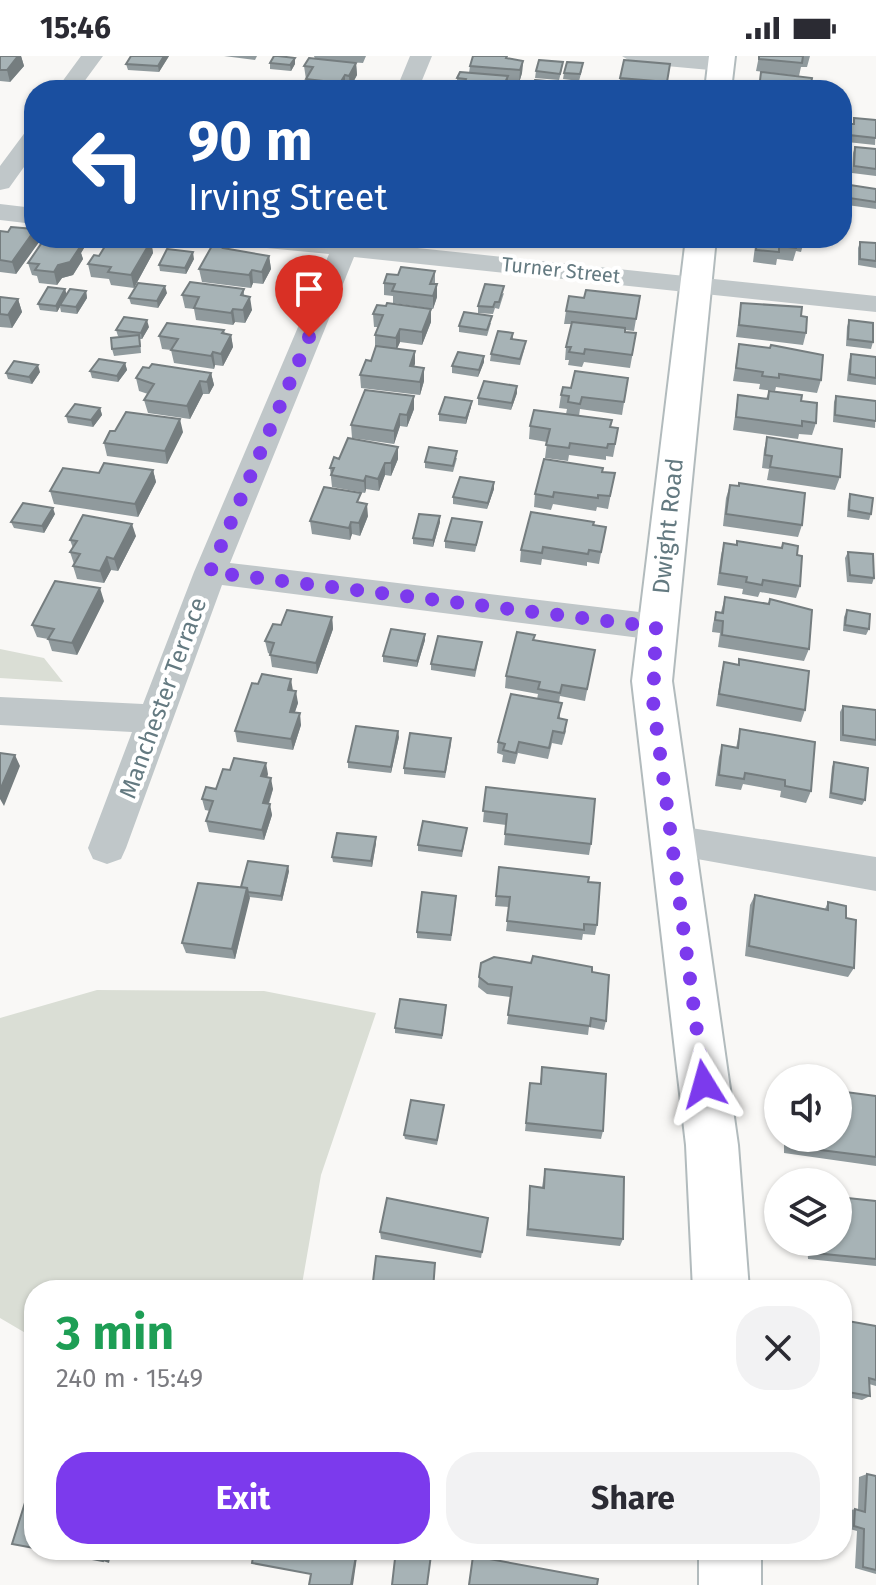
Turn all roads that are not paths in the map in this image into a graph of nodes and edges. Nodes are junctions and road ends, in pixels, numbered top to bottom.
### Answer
1 (92, 56) edge
2 (421, 56) edge
3 (633, 56) edge
4 (721, 70) edge
5 (74, 80) edge
6 (411, 80) edge
7 (24, 150) edge
8 (0, 183) edge
9 (0, 212) edge
10 (24, 215) edge
11 (345, 248) edge
12 (390, 248) edge
13 (700, 248) edge
14 (695, 283) junction
15 (876, 304) edge
16 (210, 572) junction
17 (656, 627) junction
18 (0, 711) edge
19 (155, 719) junction
20 (672, 841) junction
21 (107, 848) dead end
22 (876, 874) edge
23 (720, 1280) edge
24 (730, 1560) edge
25 (730, 1585) edge

1 - 5 street
2 - 6 street
3 - 4 street
7 - 8 street
9 - 10 street
11 - 16 street, Manchester Terrace
12 - 14 street, Turner Street
13 - 14 main road, Dwight Road
14 - 15 street, Turner Street
14 - 17 main road, Dwight Road
16 - 17 street
16 - 19 street, Manchester Terrace
17 - 20 main road, Dwight Road
18 - 19 street
19 - 21 street, Manchester Terrace
20 - 22 street
20 - 23 main road, Dwight Road
24 - 25 main road

